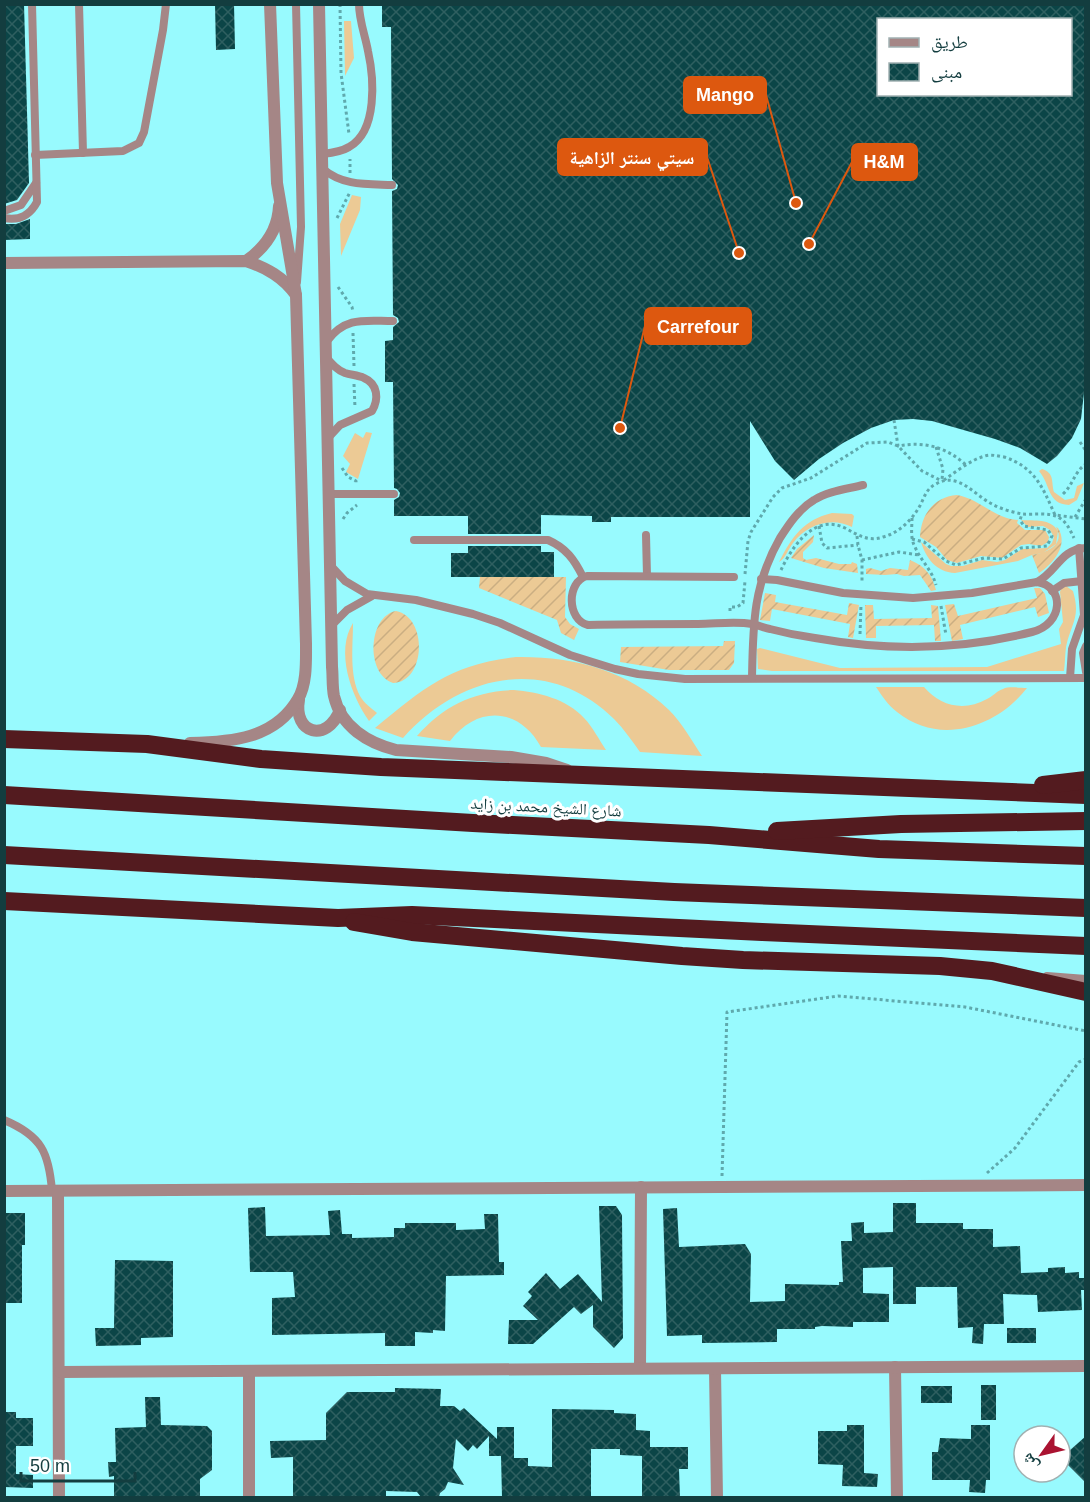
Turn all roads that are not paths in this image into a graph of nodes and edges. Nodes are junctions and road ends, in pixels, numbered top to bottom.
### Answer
1 (32, 4) edge
2 (80, 4) edge
3 (166, 4) edge
4 (270, 4) edge
5 (296, 4) edge
6 (319, 4) edge
7 (359, 4) edge
8 (83, 153) junction
9 (322, 154) junction
10 (35, 155) junction
11 (323, 169) junction
12 (37, 182) junction
13 (392, 185) dead end
14 (279, 200) junction
15 (4, 211) edge
16 (4, 218) edge
17 (246, 261) junction
18 (4, 262) edge
19 (296, 295) junction
20 (393, 321) dead end
21 (326, 342) junction
22 (326, 357) junction
23 (328, 438) junction
24 (863, 485) dead end
25 (329, 494) junction
26 (394, 494) dead end
27 (646, 535) dead end
28 (414, 540) dead end
29 (1082, 548) edge
30 (331, 565) junction
31 (647, 576) junction
32 (583, 577) junction
33 (734, 577) dead end
34 (761, 579) junction
35 (1082, 581) junction
36 (1036, 582) junction
37 (1052, 591) junction
38 (372, 596) junction
39 (753, 624) junction
40 (332, 625) junction
41 (1084, 625) edge
42 (1086, 646) edge
43 (1086, 672) edge
44 (752, 678) junction
45 (1070, 678) junction
46 (1086, 678) edge
47 (299, 698) junction
48 (340, 710) junction
49 (4, 739) edge
50 (147, 744) junction
51 (579, 775) junction
52 (1086, 780) edge
53 (1023, 792) junction
54 (4, 795) edge
55 (1086, 795) edge
56 (1086, 821) edge
57 (710, 835) junction
58 (4, 855) edge
59 (1086, 856) edge
60 (4, 901) edge
61 (1086, 908) edge
62 (338, 918) junction
63 (1086, 946) edge
64 (992, 971) junction
65 (1086, 979) edge
66 (1086, 993) edge
67 (4, 1120) edge
68 (1086, 1185) edge
69 (641, 1187) junction
70 (4, 1191) edge
71 (55, 1191) junction
72 (1086, 1366) edge
73 (895, 1367) junction
74 (640, 1368) junction
75 (714, 1369) junction
76 (249, 1371) junction
77 (60, 1372) junction
78 (59, 1497) edge
79 (249, 1497) edge
80 (717, 1497) edge
81 (897, 1497) edge

1 - 10 lane
2 - 8 lane
3 - 8 lane
4 - 14 street
5 - 19 lane
6 - 9 street
7 - 9 lane
8 - 10 lane
9 - 11 street
10 - 12 lane
11 - 13 lane
11 - 21 street
12 - 15 lane
12 - 16 lane
14 - 17 street
14 - 19 street
17 - 18 street
17 - 19 street
19 - 47 street
20 - 21 lane
21 - 22 street
22 - 23 street
22 - 23 lane
23 - 25 street
24 - 34 lane
25 - 26 lane
25 - 30 street
27 - 31 lane
28 - 32 lane
29 - 35 lane
29 - 36 lane
30 - 38 lane
30 - 40 street
31 - 32 lane
31 - 33 lane
32 - 39 lane
34 - 36 lane
34 - 39 lane
35 - 37 lane
35 - 41 lane
36 - 37 lane
37 - 39 lane
38 - 40 lane
38 - 44 lane
39 - 44 lane
40 - 48 street
41 - 45 lane
42 - 43 lane
44 - 45 lane
45 - 46 lane
47 - 48 street
47 - 50 street
48 - 51 street
49 - 50 highway
50 - 51 highway
51 - 53 highway
52 - 53 highway
53 - 55 highway
54 - 57 highway, شارع الشيخ محمد بن زايد
56 - 57 highway
57 - 59 highway, شارع الشيخ محمد بن زايد
58 - 61 highway
60 - 62 highway
62 - 63 highway
62 - 64 highway
64 - 65 lane
64 - 66 highway
67 - 71 lane
68 - 69 street
69 - 71 street
69 - 74 street
70 - 71 street
71 - 77 street
72 - 73 street
73 - 75 street
73 - 81 street
74 - 75 street
74 - 76 street
75 - 80 street
76 - 77 street
76 - 79 street
77 - 78 street

